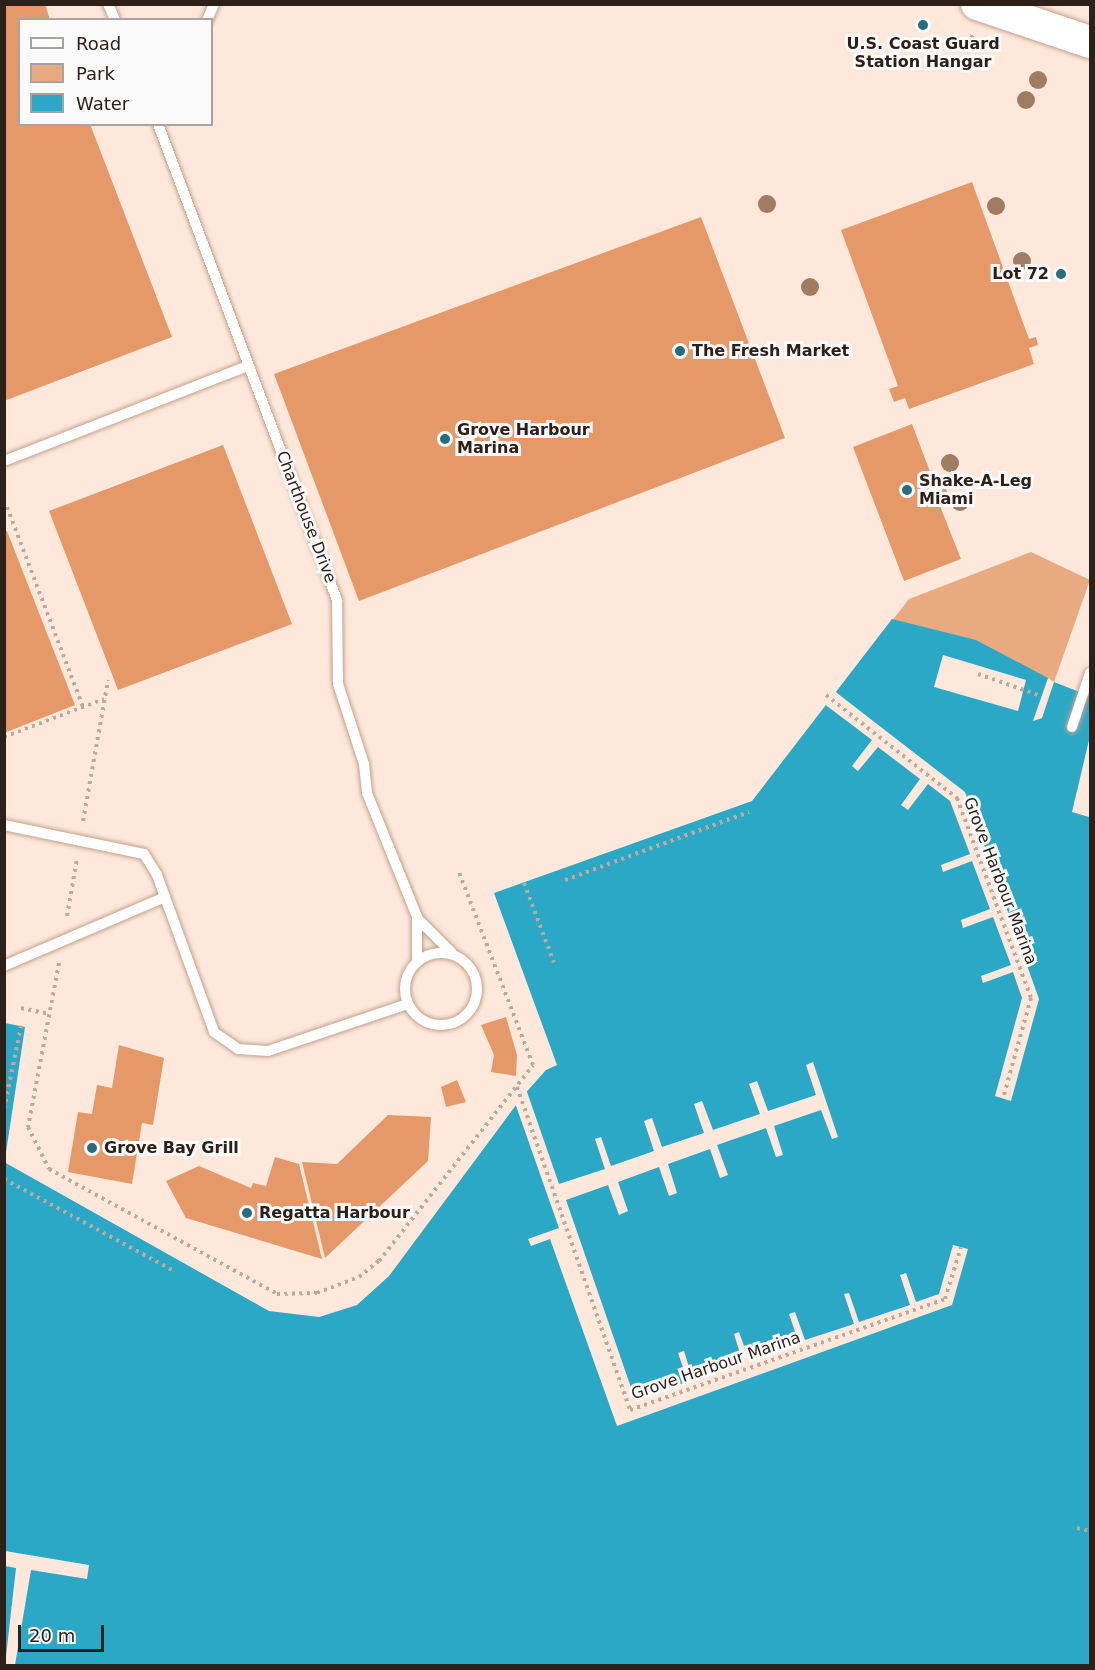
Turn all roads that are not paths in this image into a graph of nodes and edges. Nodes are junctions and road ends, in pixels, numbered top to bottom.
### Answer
1 (214, 4) edge
2 (208, 18) edge
3 (975, 19) edge
4 (1090, 42) edge
5 (159, 126) edge
6 (248, 366) junction
7 (4, 461) edge
8 (1090, 673) edge
9 (1072, 727) dead end
10 (4, 825) edge
11 (165, 897) junction
12 (417, 917) junction
13 (454, 955) junction
14 (417, 962) junction
15 (4, 966) edge
16 (408, 1004) junction

1 - 2 lane
3 - 4 main road
5 - 6 lane, Charthouse Drive
6 - 7 lane
6 - 12 lane, Charthouse Drive
8 - 9 lane
10 - 11 lane
11 - 15 lane
11 - 16 lane
12 - 13 lane, Charthouse Drive
12 - 14 lane, Charthouse Drive
13 - 14 lane
13 - 16 lane
14 - 16 lane

